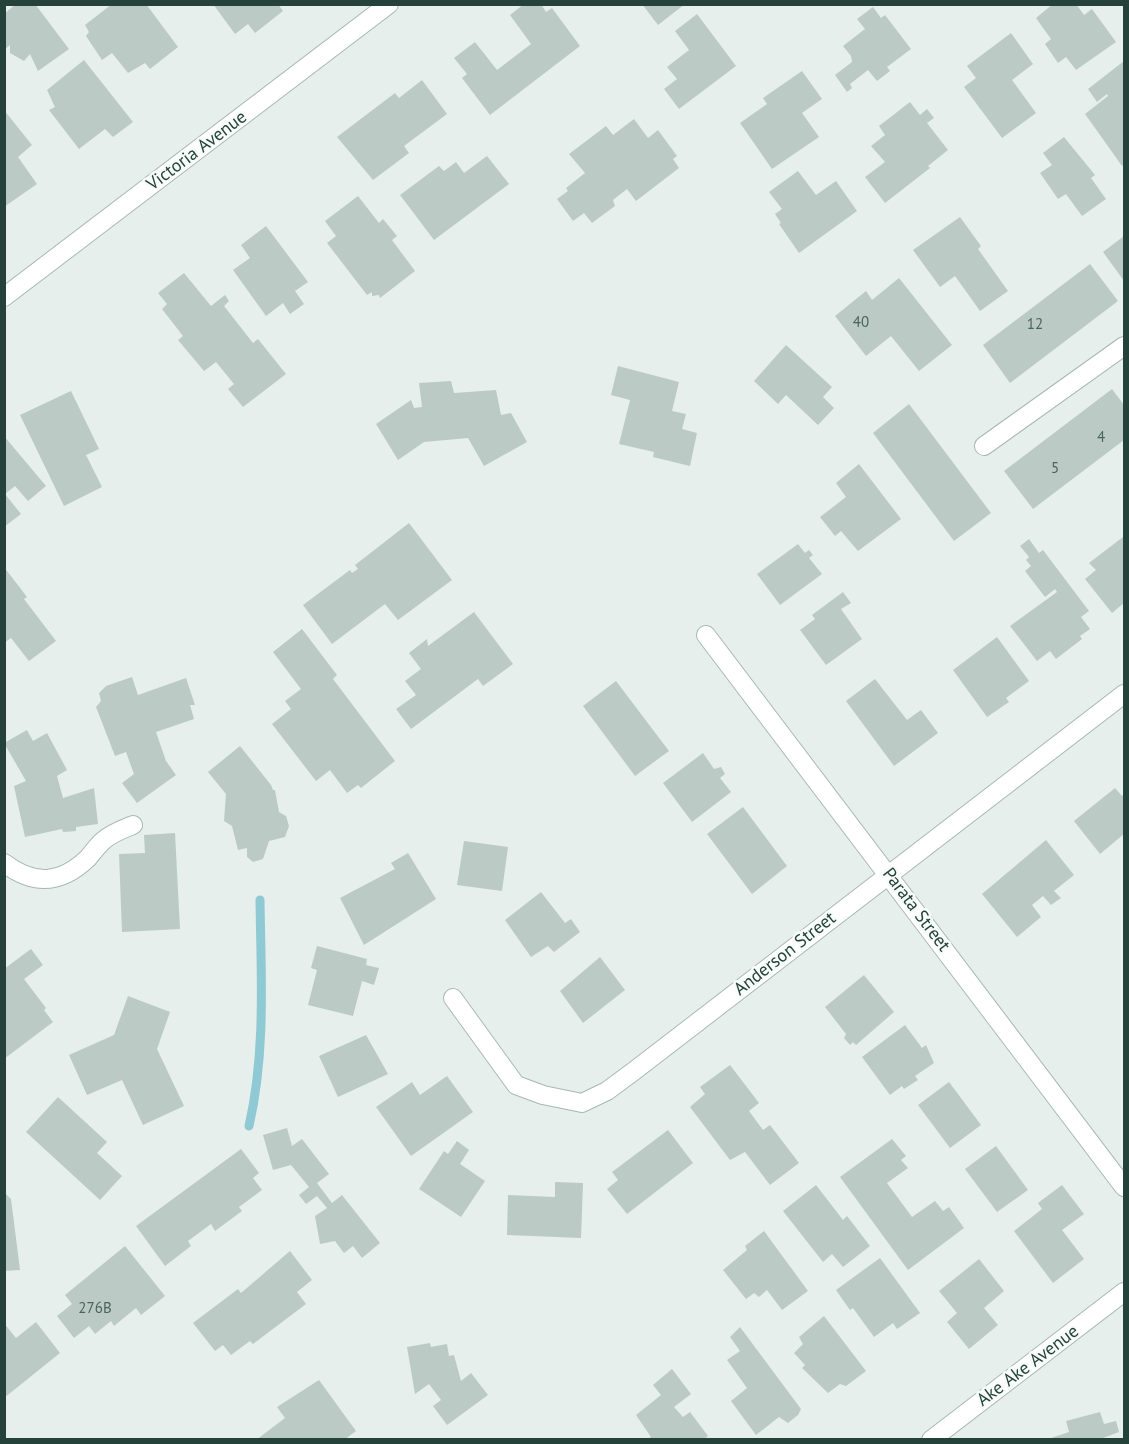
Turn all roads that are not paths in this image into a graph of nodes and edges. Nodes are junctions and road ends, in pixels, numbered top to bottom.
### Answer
1 (389, 4) edge
2 (4, 297) edge
3 (1125, 346) edge
4 (984, 446) dead end
5 (706, 634) dead end
6 (1125, 694) edge
7 (133, 825) dead end
8 (4, 863) edge
9 (889, 874) junction
10 (453, 998) dead end
11 (1125, 1187) edge
12 (1125, 1292) edge
13 (931, 1440) edge

1 - 2 street, Victoria Avenue
3 - 4 street
5 - 9 street, Parata Street
6 - 9 street, Anderson Street
7 - 8 street
9 - 10 street, Anderson Street
9 - 11 street, Parata Street
12 - 13 street, Ake Ake Avenue

